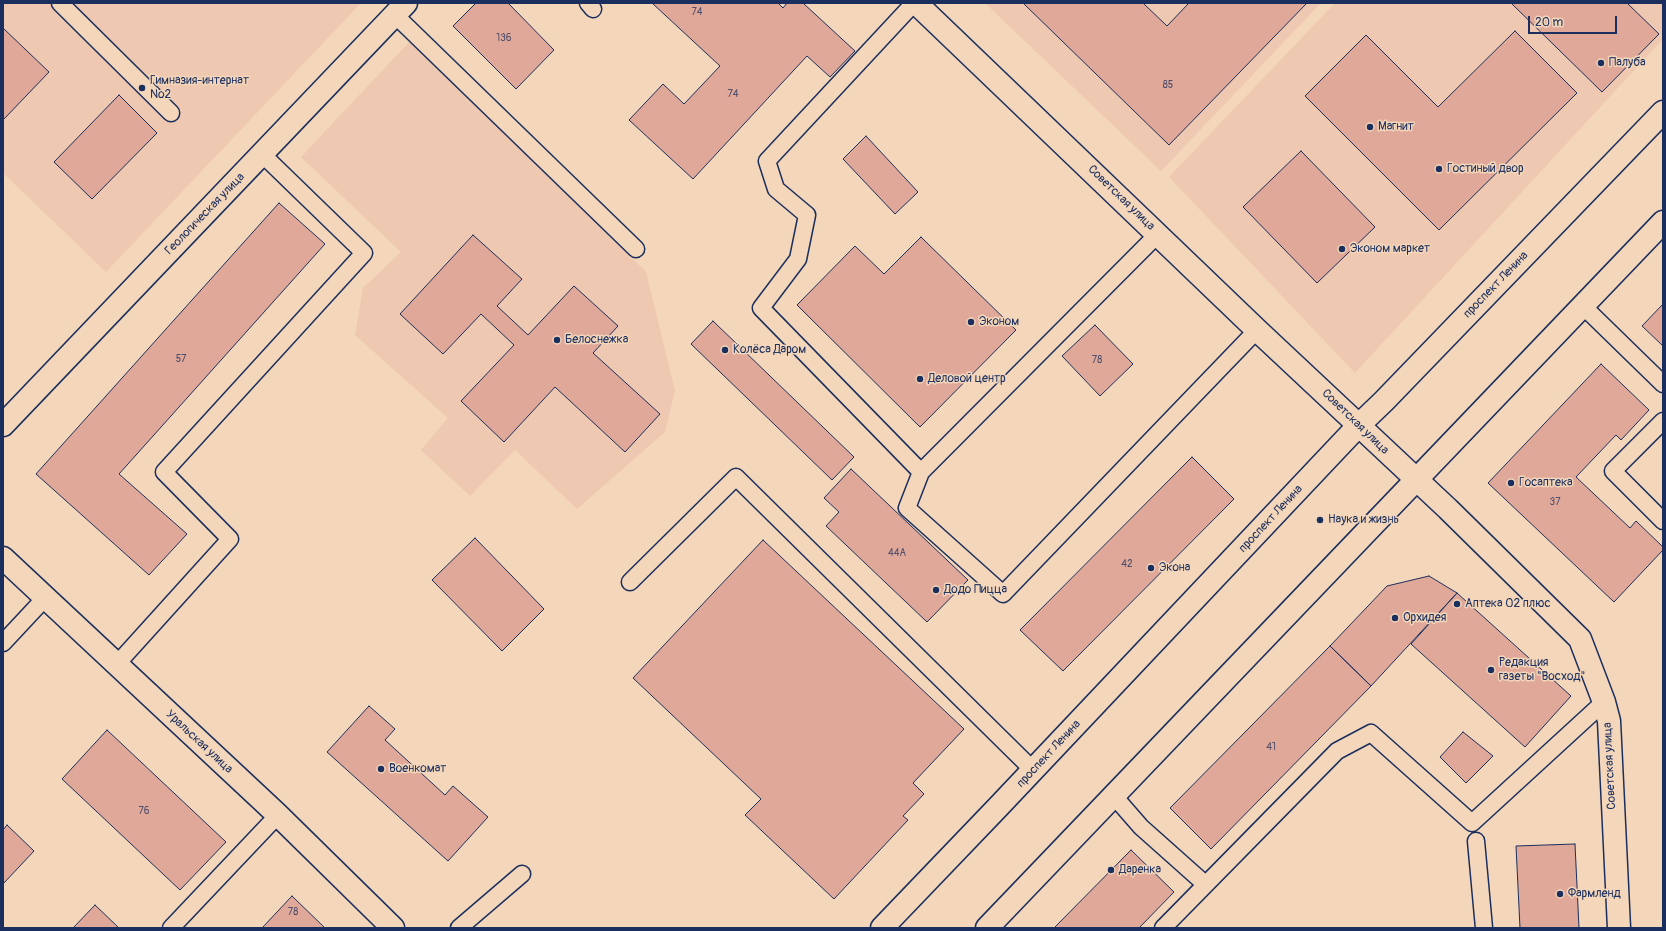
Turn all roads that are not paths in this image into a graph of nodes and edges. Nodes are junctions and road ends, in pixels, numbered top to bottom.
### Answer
1 (60, 3) edge
2 (915, 3) edge
3 (401, 9) edge
4 (1663, 112) edge
5 (171, 113) dead end
6 (262, 154) junction
7 (1663, 222) edge
8 (1158, 234) junction
9 (636, 249) dead end
10 (1583, 306) junction
11 (1257, 330) junction
12 (1663, 384) edge
13 (1663, 421) edge
14 (3, 425) edge
15 (1359, 425) junction
16 (921, 472) junction
17 (1416, 480) junction
18 (1663, 521) edge
19 (3, 558) edge
20 (630, 582) dead end
21 (46, 598) junction
22 (3, 643) edge
23 (117, 664) junction
24 (1604, 702) junction
25 (1033, 770) junction
26 (1114, 796) junction
27 (278, 815) junction
28 (1476, 842) dead end
29 (522, 874) dead end
30 (1205, 884) junction
31 (171, 928) edge
32 (393, 928) edge
33 (459, 928) edge
34 (882, 928) edge
35 (987, 928) edge
36 (1163, 928) edge
37 (1484, 928) edge
38 (1619, 928) edge

1 - 5 lane
2 - 8 street, Советская улица
2 - 16 lane
3 - 6 street, Геологическая улица
3 - 9 lane
4 - 15 street, проспект Ленина
6 - 14 street, Геологическая улица
6 - 23 lane
7 - 10 street
8 - 11 street, Советская улица
8 - 16 lane
10 - 12 lane
10 - 17 street
11 - 15 street, Советская улица
11 - 16 lane
13 - 18 lane
15 - 17 street, Советская улица
15 - 25 street, проспект Ленина
17 - 24 street, Советская улица
17 - 26 street
19 - 21 street, Уральская улица
20 - 25 lane
21 - 22 lane
21 - 23 street, Уральская улица
23 - 27 street, Уральская улица
24 - 30 lane
24 - 38 street, Советская улица
25 - 34 street, проспект Ленина
26 - 30 lane
26 - 35 street
27 - 31 lane
27 - 32 street, Уральская улица
28 - 37 lane
29 - 33 lane
30 - 36 lane

